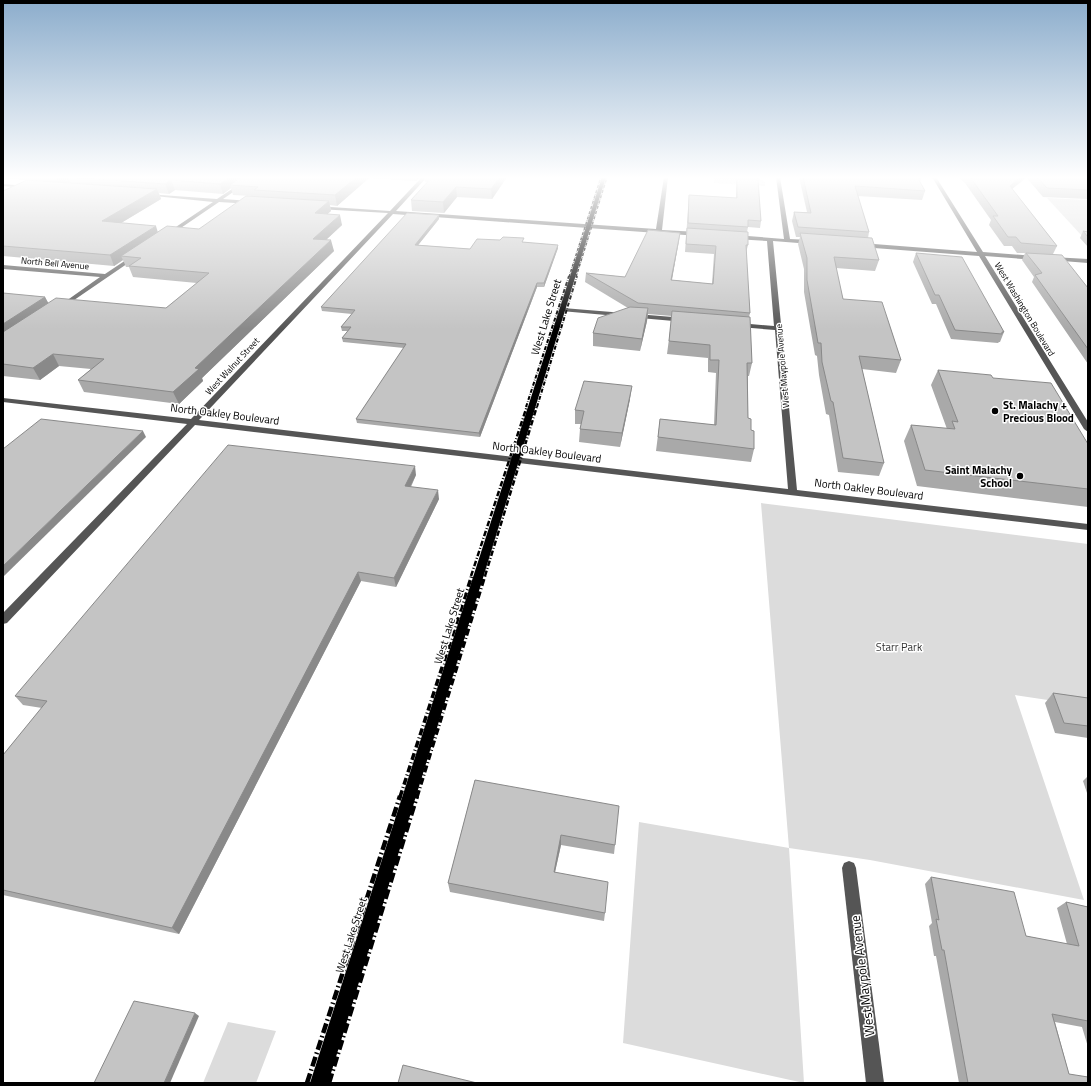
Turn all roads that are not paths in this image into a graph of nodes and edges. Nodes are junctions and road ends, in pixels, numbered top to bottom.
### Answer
1 (178, 228) edge
2 (377, 228) edge
3 (588, 228) edge
4 (613, 228) edge
5 (659, 228) edge
6 (785, 228) edge
7 (965, 228) edge
8 (659, 231) junction
9 (707, 235) edge
10 (730, 236) edge
11 (164, 237) edge
12 (770, 239) junction
13 (787, 240) junction
14 (818, 242) edge
15 (857, 245) edge
16 (144, 250) edge
17 (981, 254) junction
18 (1041, 258) edge
19 (1048, 259) edge
20 (1088, 261) edge
21 (3, 267) edge
22 (106, 276) junction
23 (55, 310) edge
24 (563, 310) junction
25 (690, 321) edge
26 (734, 324) edge
27 (778, 328) junction
28 (3, 400) edge
29 (193, 422) junction
30 (1088, 430) edge
31 (515, 460) junction
32 (793, 493) junction
33 (1088, 527) edge
34 (3, 620) edge
35 (849, 868) dead end
36 (319, 1083) edge
37 (875, 1083) edge

1 - 11 street
2 - 29 street, West Walnut Street
3 - 24 main road, West Lake Street
4 - 8 street
5 - 8 street
6 - 13 street
7 - 17 street, West Washington Boulevard
8 - 9 street
10 - 12 street
12 - 13 street
12 - 27 street, West Maypole Avenue
13 - 14 street
15 - 17 street
16 - 22 street
17 - 18 street
17 - 30 street, West Washington Boulevard
19 - 20 street
21 - 22 street, North Bell Avenue
22 - 23 street
24 - 25 street
24 - 31 main road, West Lake Street
26 - 27 street
27 - 32 street, West Maypole Avenue
28 - 29 street, North Oakley Boulevard
29 - 31 street, North Oakley Boulevard
29 - 34 street, West Walnut Street
31 - 32 street, North Oakley Boulevard
31 - 36 main road, West Lake Street
32 - 33 street, North Oakley Boulevard
35 - 37 street, West Maypole Avenue

